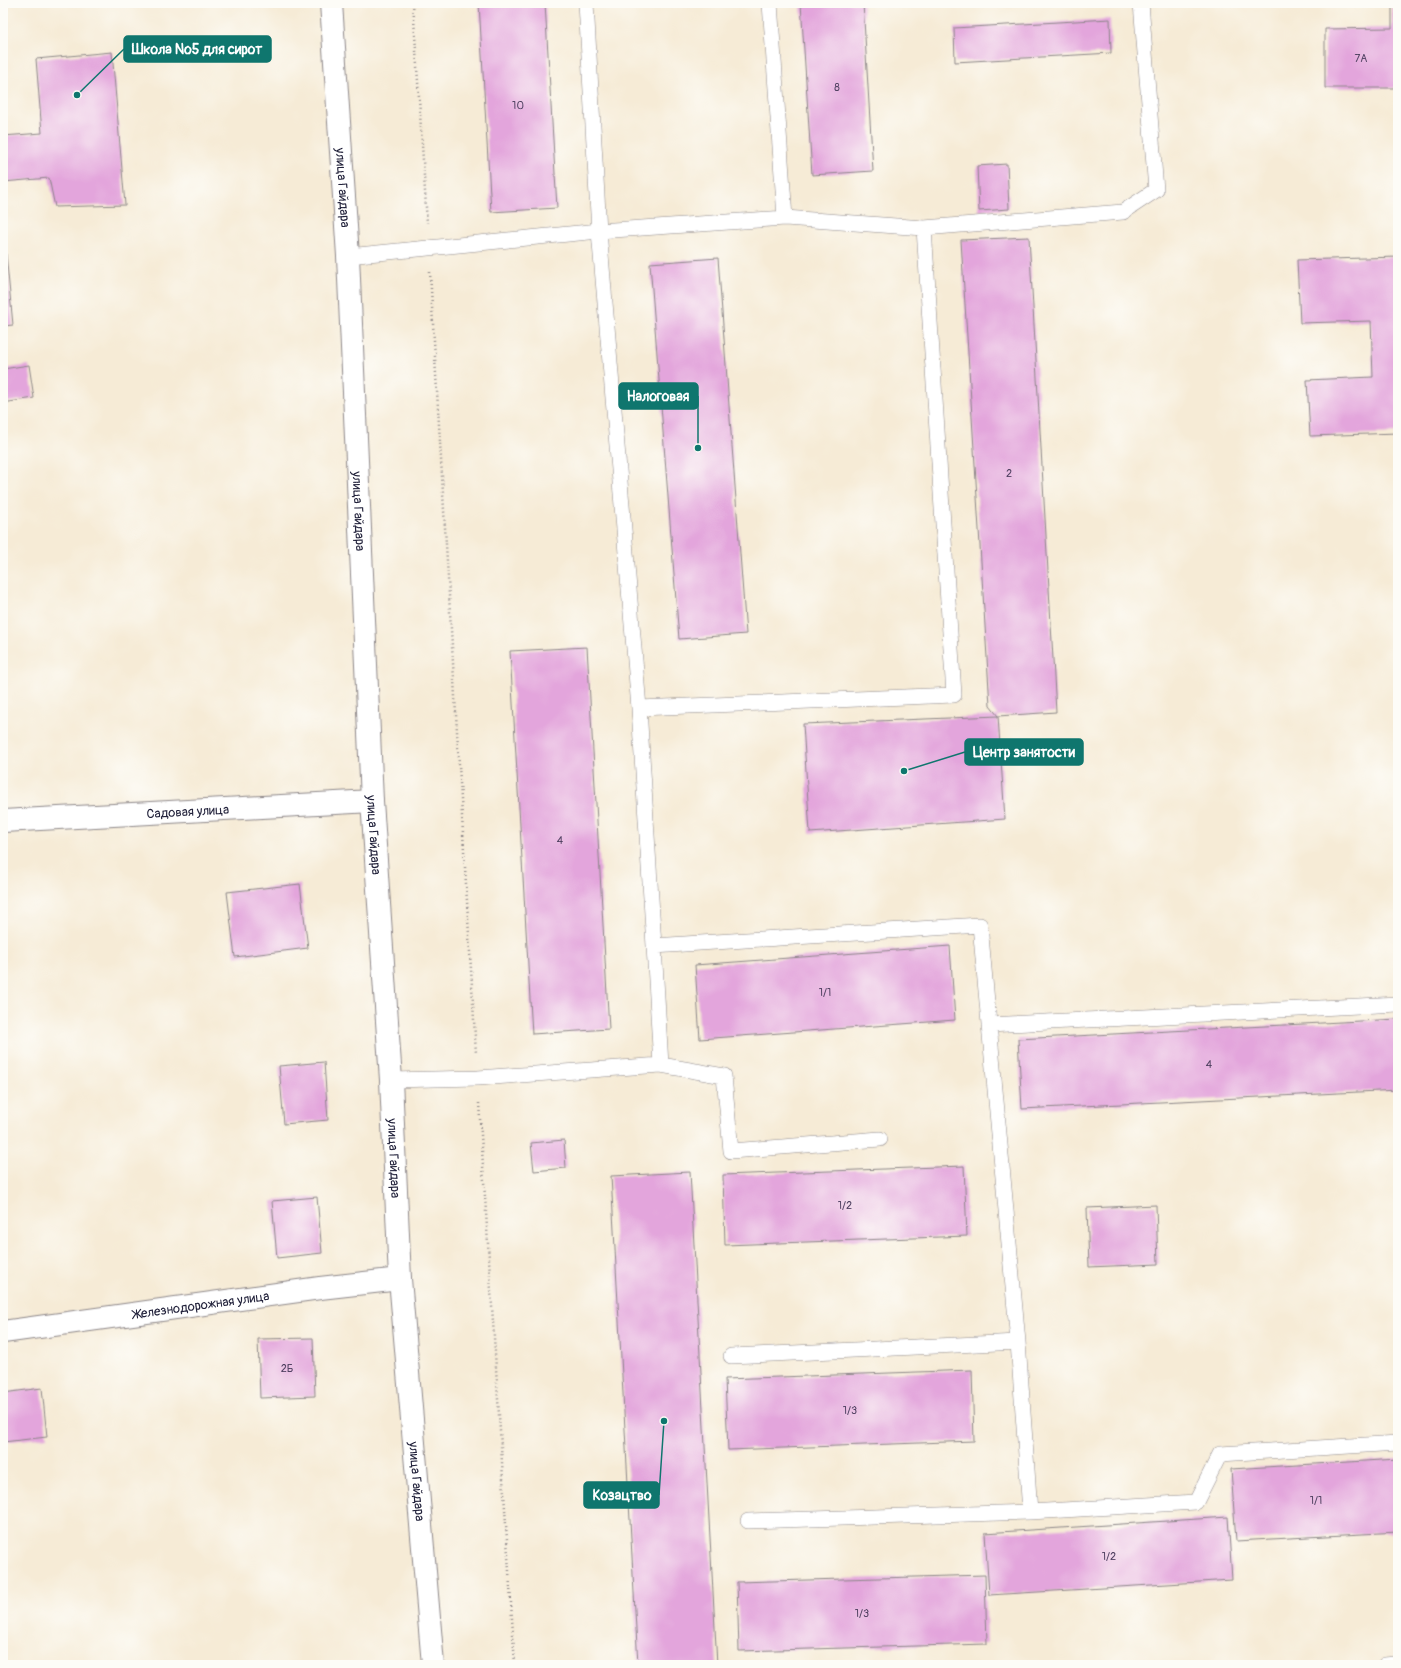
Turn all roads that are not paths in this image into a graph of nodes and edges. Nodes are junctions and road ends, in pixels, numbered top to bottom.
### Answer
1 (331, 3) edge
2 (586, 3) edge
3 (770, 3) edge
4 (1141, 3) edge
5 (785, 218) junction
6 (924, 228) junction
7 (599, 231) junction
8 (348, 256) junction
9 (639, 708) junction
10 (372, 801) junction
11 (3, 820) edge
12 (654, 946) junction
13 (1398, 1004) edge
14 (988, 1025) junction
15 (661, 1065) junction
16 (391, 1080) junction
17 (880, 1139) dead end
18 (400, 1279) junction
19 (3, 1332) edge
20 (1018, 1342) junction
21 (731, 1356) dead end
22 (1398, 1443) edge
23 (1030, 1512) junction
24 (748, 1521) dead end
25 (1398, 1664) edge
26 (433, 1665) edge
27 (1388, 1665) edge

1 - 8 street, улица Гайдара
2 - 7 lane
3 - 5 lane
4 - 6 lane
5 - 6 lane
5 - 7 lane
6 - 9 lane
7 - 8 lane
7 - 9 lane
8 - 10 street, улица Гайдара
9 - 12 lane
10 - 11 street, Садовая улица
10 - 16 street, улица Гайдара
12 - 14 lane
12 - 15 lane
13 - 14 lane
14 - 20 lane
15 - 16 lane
15 - 17 lane
16 - 18 street, улица Гайдара
18 - 19 street, Железнодорожная улица
18 - 26 street, улица Гайдара
20 - 21 lane
20 - 23 lane
22 - 23 lane
23 - 24 lane
25 - 27 lane

